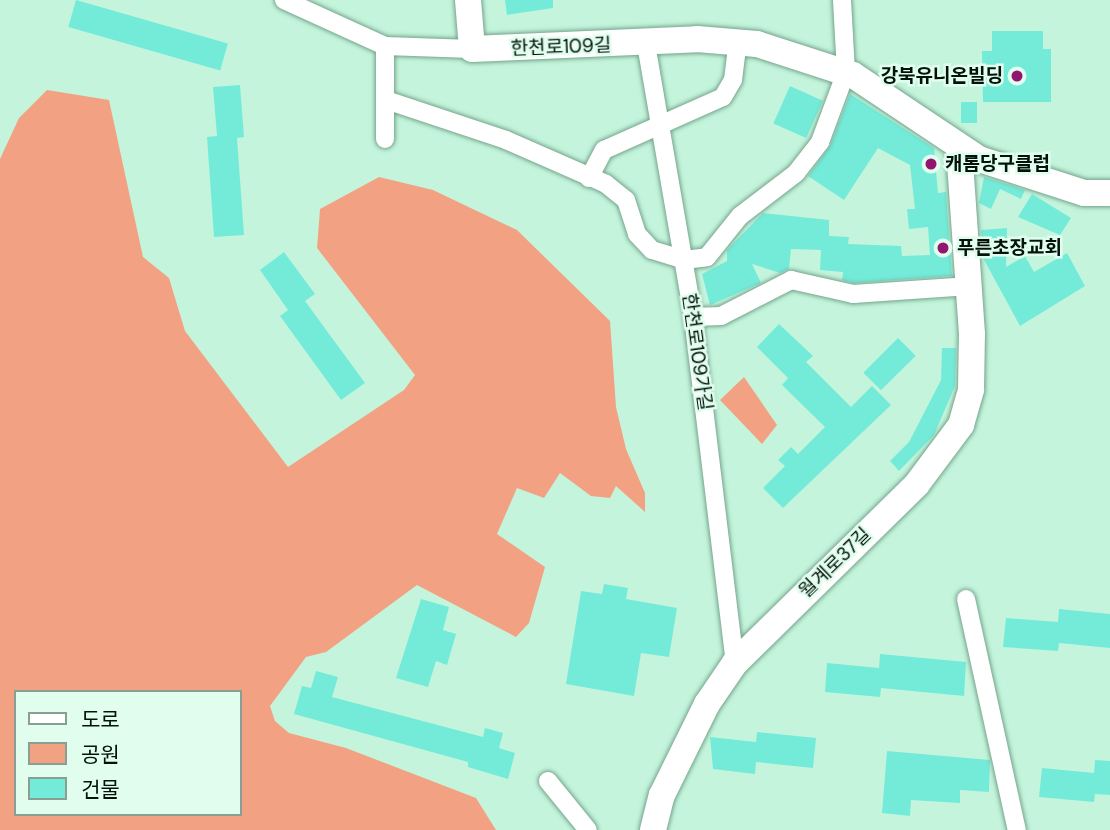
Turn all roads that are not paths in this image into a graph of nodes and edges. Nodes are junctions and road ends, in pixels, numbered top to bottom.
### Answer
1 (284, 0) edge
2 (467, 0) edge
3 (842, 0) edge
4 (304, 4) edge
5 (738, 40) junction
6 (646, 44) junction
7 (385, 46) junction
8 (472, 49) junction
9 (846, 72) junction
10 (386, 100) junction
11 (660, 126) junction
12 (385, 139) dead end
13 (959, 148) junction
14 (589, 178) junction
15 (1110, 193) edge
16 (684, 260) junction
17 (970, 286) junction
18 (693, 317) junction
19 (966, 599) dead end
20 (735, 663) junction
21 (548, 781) dead end
22 (588, 830) edge
23 (653, 830) edge
24 (1017, 830) edge

1 - 4 street, 한천로109길
2 - 8 street
3 - 9 street
4 - 7 street, 한천로109길
5 - 6 street, 한천로109길
5 - 9 street, 한천로109길
5 - 11 street
6 - 8 street, 한천로109길
6 - 11 street, 한천로109가길
7 - 8 street, 한천로109길
7 - 10 street
9 - 13 street, 한천로109길
9 - 16 street
10 - 12 street
10 - 14 street
11 - 14 street
11 - 16 street, 한천로109가길
13 - 15 street, 한천로109길
13 - 17 street, 월계로37길
14 - 16 street
16 - 18 street, 한천로109가길
17 - 18 street
17 - 20 street, 월계로37길
18 - 20 street, 한천로109가길
19 - 24 street
20 - 23 street, 월계로37길
21 - 22 street

